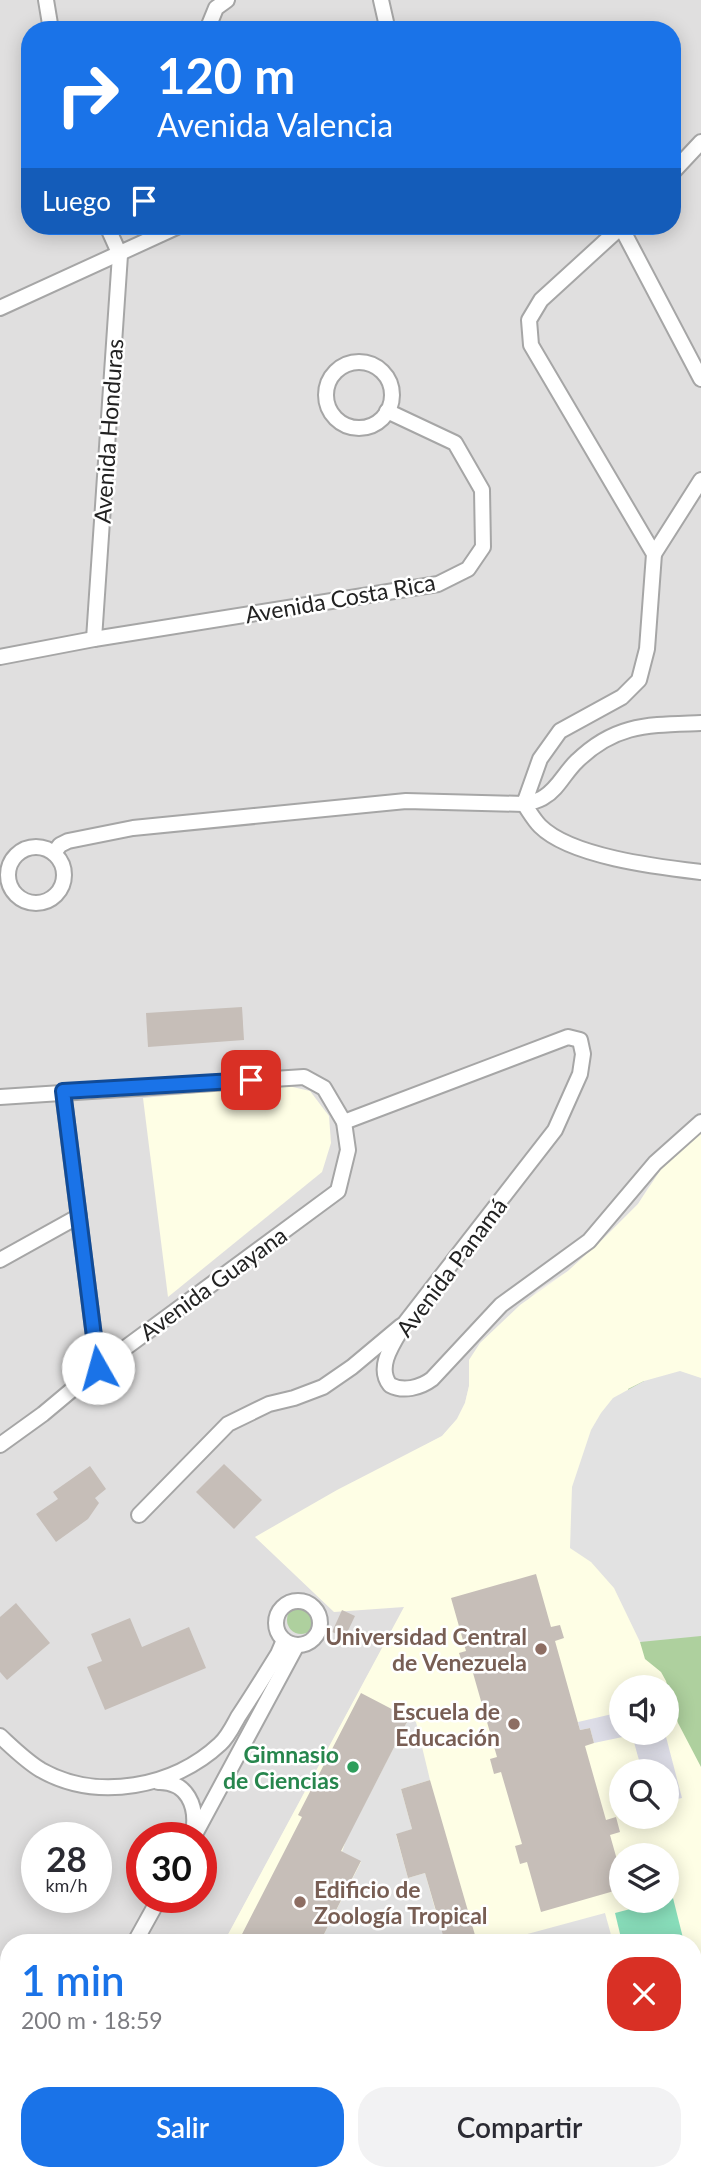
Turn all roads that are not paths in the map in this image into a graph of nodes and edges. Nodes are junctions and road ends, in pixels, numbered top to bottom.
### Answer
1 (46, 0) edge
2 (226, 0) edge
3 (381, 0) edge
4 (50, 21) edge
5 (211, 21) edge
6 (386, 21) edge
7 (701, 142) edge
8 (681, 163) edge
9 (111, 235) edge
10 (161, 235) edge
11 (612, 235) edge
12 (627, 235) edge
13 (120, 255) junction
14 (0, 308) edge
15 (701, 379) edge
16 (387, 411) junction
17 (701, 480) edge
18 (654, 554) junction
19 (94, 639) junction
20 (0, 657) edge
21 (701, 723) edge
22 (524, 804) junction
23 (54, 853) junction
24 (701, 872) edge
25 (63, 1091) junction
26 (0, 1097) edge
27 (344, 1122) junction
28 (701, 1122) edge
29 (79, 1216) junction
30 (0, 1260) edge
31 (405, 1323) junction
32 (98, 1368) junction
33 (0, 1445) edge
34 (139, 1515) dead end
35 (0, 1736) edge
36 (148, 1782) junction
37 (193, 1822) edge
38 (200, 1822) edge
39 (151, 1913) edge
40 (139, 1934) edge

1 - 4 street
2 - 5 street
3 - 6 street
7 - 8 street
9 - 13 street, Avenida Honduras
10 - 13 street
11 - 18 street
12 - 15 street
13 - 14 street
13 - 19 street, Avenida Honduras
16 - 16 street
16 - 19 street, Avenida Costa Rica
17 - 18 street
18 - 22 street
19 - 20 street, Avenida Costa Rica
21 - 22 street
22 - 23 street
22 - 24 street
23 - 23 street
25 - 26 street
25 - 27 street
25 - 29 street
27 - 31 street, Avenida Panamá
27 - 32 street, Avenida Guayana
28 - 31 street, Avenida Panamá
29 - 30 street
29 - 32 street
31 - 34 street
32 - 33 street, Avenida Guayana
35 - 36 street
36 - 37 street
36 - 38 street
39 - 40 street

